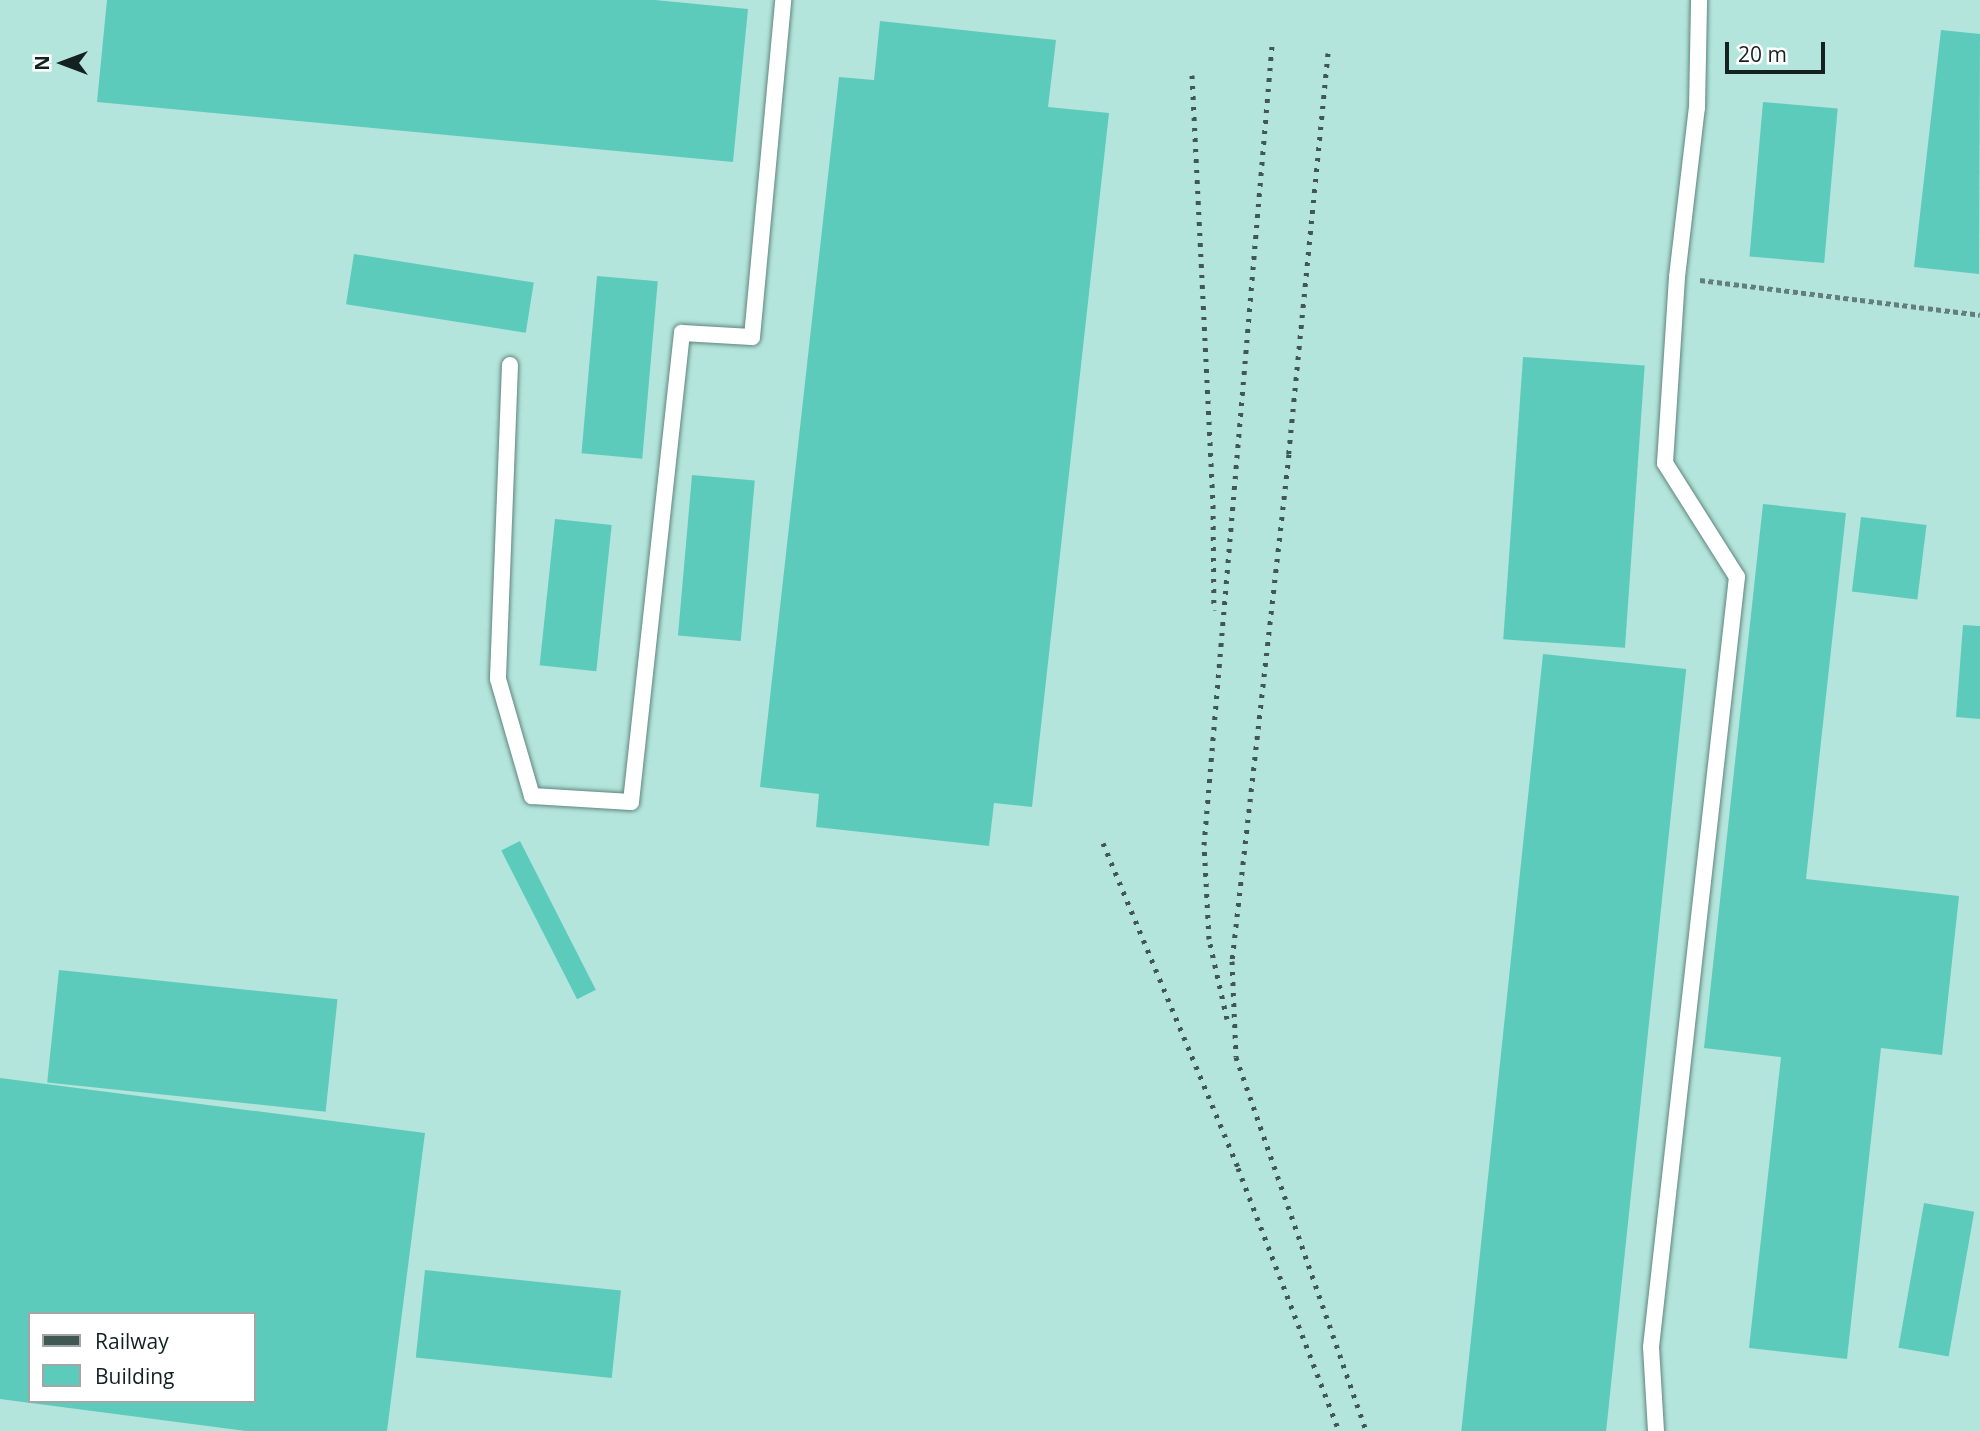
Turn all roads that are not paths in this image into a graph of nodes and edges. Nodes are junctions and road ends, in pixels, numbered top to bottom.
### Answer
1 (783, 0) edge
2 (1699, 0) edge
3 (510, 365) dead end
4 (1656, 1431) edge

1 - 3 lane
2 - 4 lane

